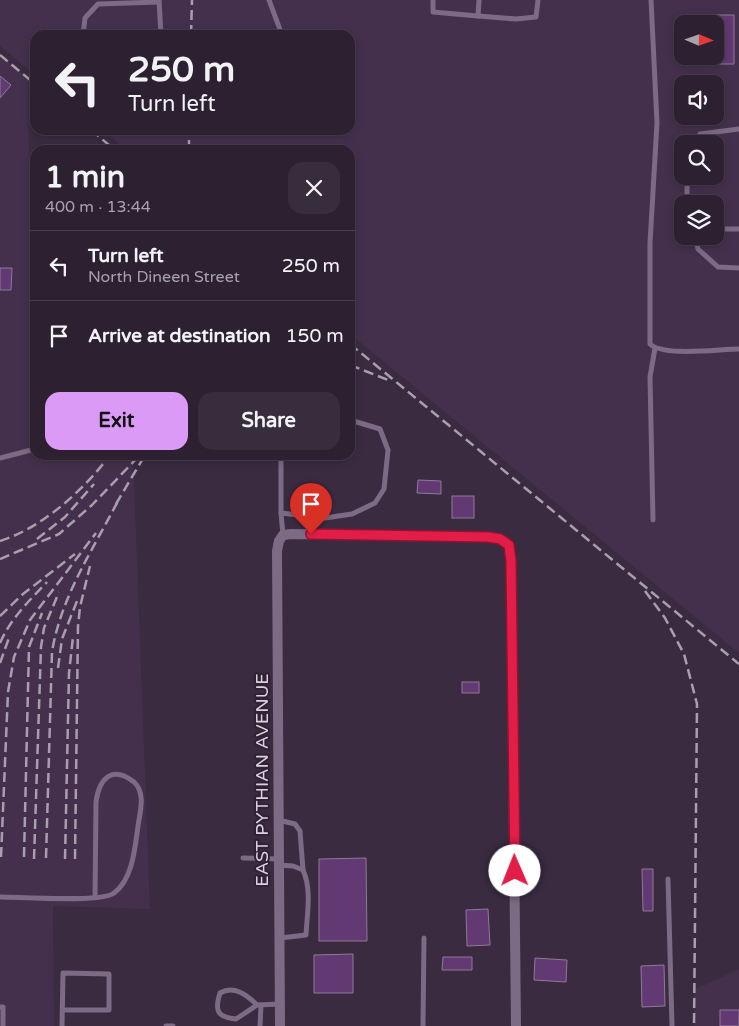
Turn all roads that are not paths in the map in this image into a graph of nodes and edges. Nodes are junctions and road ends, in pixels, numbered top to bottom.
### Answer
1 (269, 0) edge
2 (433, 0) edge
3 (479, 0) edge
4 (538, 0) edge
5 (651, 0) edge
6 (159, 1) edge
7 (478, 16) junction
8 (84, 30) edge
9 (161, 30) edge
10 (280, 30) edge
11 (739, 129) edge
12 (699, 135) edge
13 (724, 229) edge
14 (739, 229) edge
15 (697, 245) edge
16 (739, 268) edge
17 (655, 348) junction
18 (739, 349) edge
19 (355, 422) edge
20 (30, 450) edge
21 (0, 458) edge
22 (281, 460) edge
23 (281, 513) junction
24 (654, 520) dead end
25 (283, 535) junction
26 (278, 820) junction
27 (242, 858) dead end
28 (278, 862) junction
29 (303, 870) junction
30 (668, 879) dead end
31 (0, 897) edge
32 (95, 898) junction
33 (279, 938) junction
34 (424, 938) dead end
35 (0, 1001) edge
36 (280, 1004) junction
37 (259, 1005) junction
38 (1, 1007) edge
39 (63, 1010) junction
40 (3, 1026) edge
41 (62, 1026) edge
42 (166, 1026) edge
43 (172, 1026) edge
44 (260, 1026) edge
45 (280, 1026) edge
46 (423, 1026) edge
47 (516, 1026) edge
48 (672, 1026) edge

1 - 10 lane
2 - 7 lane
3 - 7 lane
4 - 7 lane
5 - 17 lane
6 - 8 lane
6 - 9 lane
11 - 12 lane
13 - 14 lane
15 - 16 lane
17 - 18 lane
17 - 24 lane
19 - 23 lane
20 - 21 lane
22 - 23 lane
23 - 25 lane
25 - 26 street, EAST PYTHIAN AVENUE
25 - 47 street
26 - 28 street, EAST PYTHIAN AVENUE
26 - 29 lane
27 - 28 lane
28 - 29 lane
28 - 33 street, EAST PYTHIAN AVENUE
29 - 33 lane
30 - 48 lane
31 - 32 lane
32 - 32 lane
33 - 36 street, EAST PYTHIAN AVENUE
34 - 46 lane
35 - 38 lane
36 - 37 lane
36 - 45 street, EAST PYTHIAN AVENUE
37 - 37 lane
37 - 44 lane
38 - 40 lane
39 - 39 lane
39 - 41 lane
42 - 43 lane

